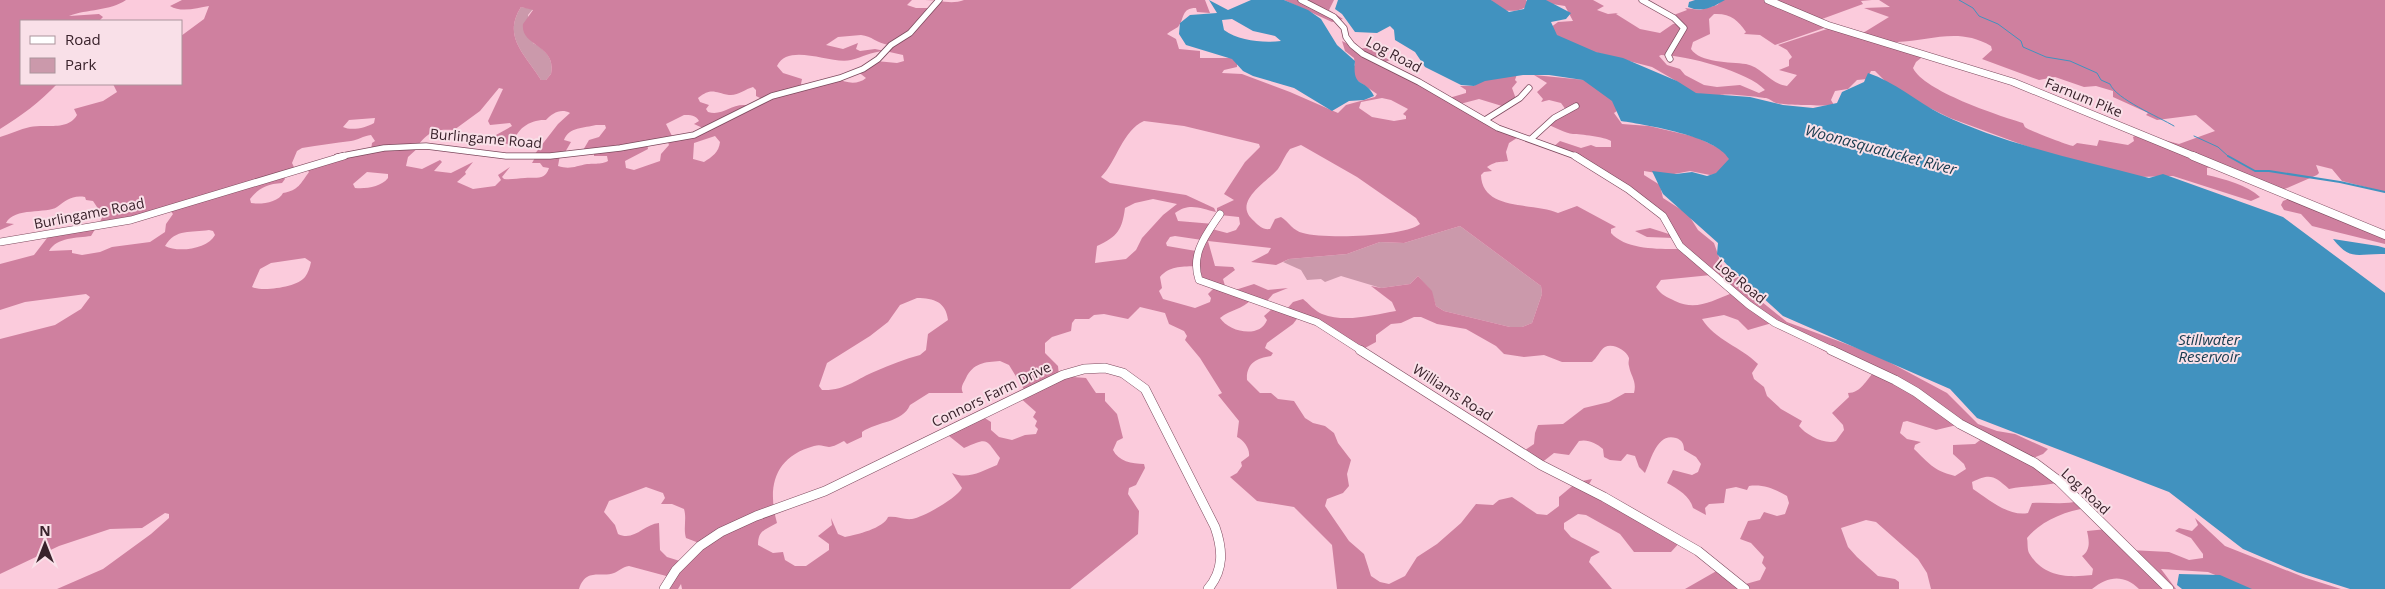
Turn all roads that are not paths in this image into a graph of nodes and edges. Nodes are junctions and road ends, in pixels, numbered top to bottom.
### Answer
1 (939, 0) edge
2 (1301, 0) edge
3 (1642, 0) edge
4 (1768, 0) edge
5 (1670, 59) dead end
6 (1529, 88) dead end
7 (1576, 106) dead end
8 (1485, 120) junction
9 (1531, 139) junction
10 (1220, 214) dead end
11 (2385, 235) edge
12 (0, 242) edge
13 (664, 589) edge
14 (1208, 589) edge
15 (1745, 589) edge
16 (2169, 589) edge

1 - 12 street, Burlingame Road
2 - 8 street, Log Road
3 - 5 street
4 - 11 main road, Farnum Pike
6 - 8 street
7 - 9 street
8 - 9 street, Log Road
9 - 16 street, Log Road
10 - 15 street, Williams Road
13 - 14 street, Connors Farm Drive

